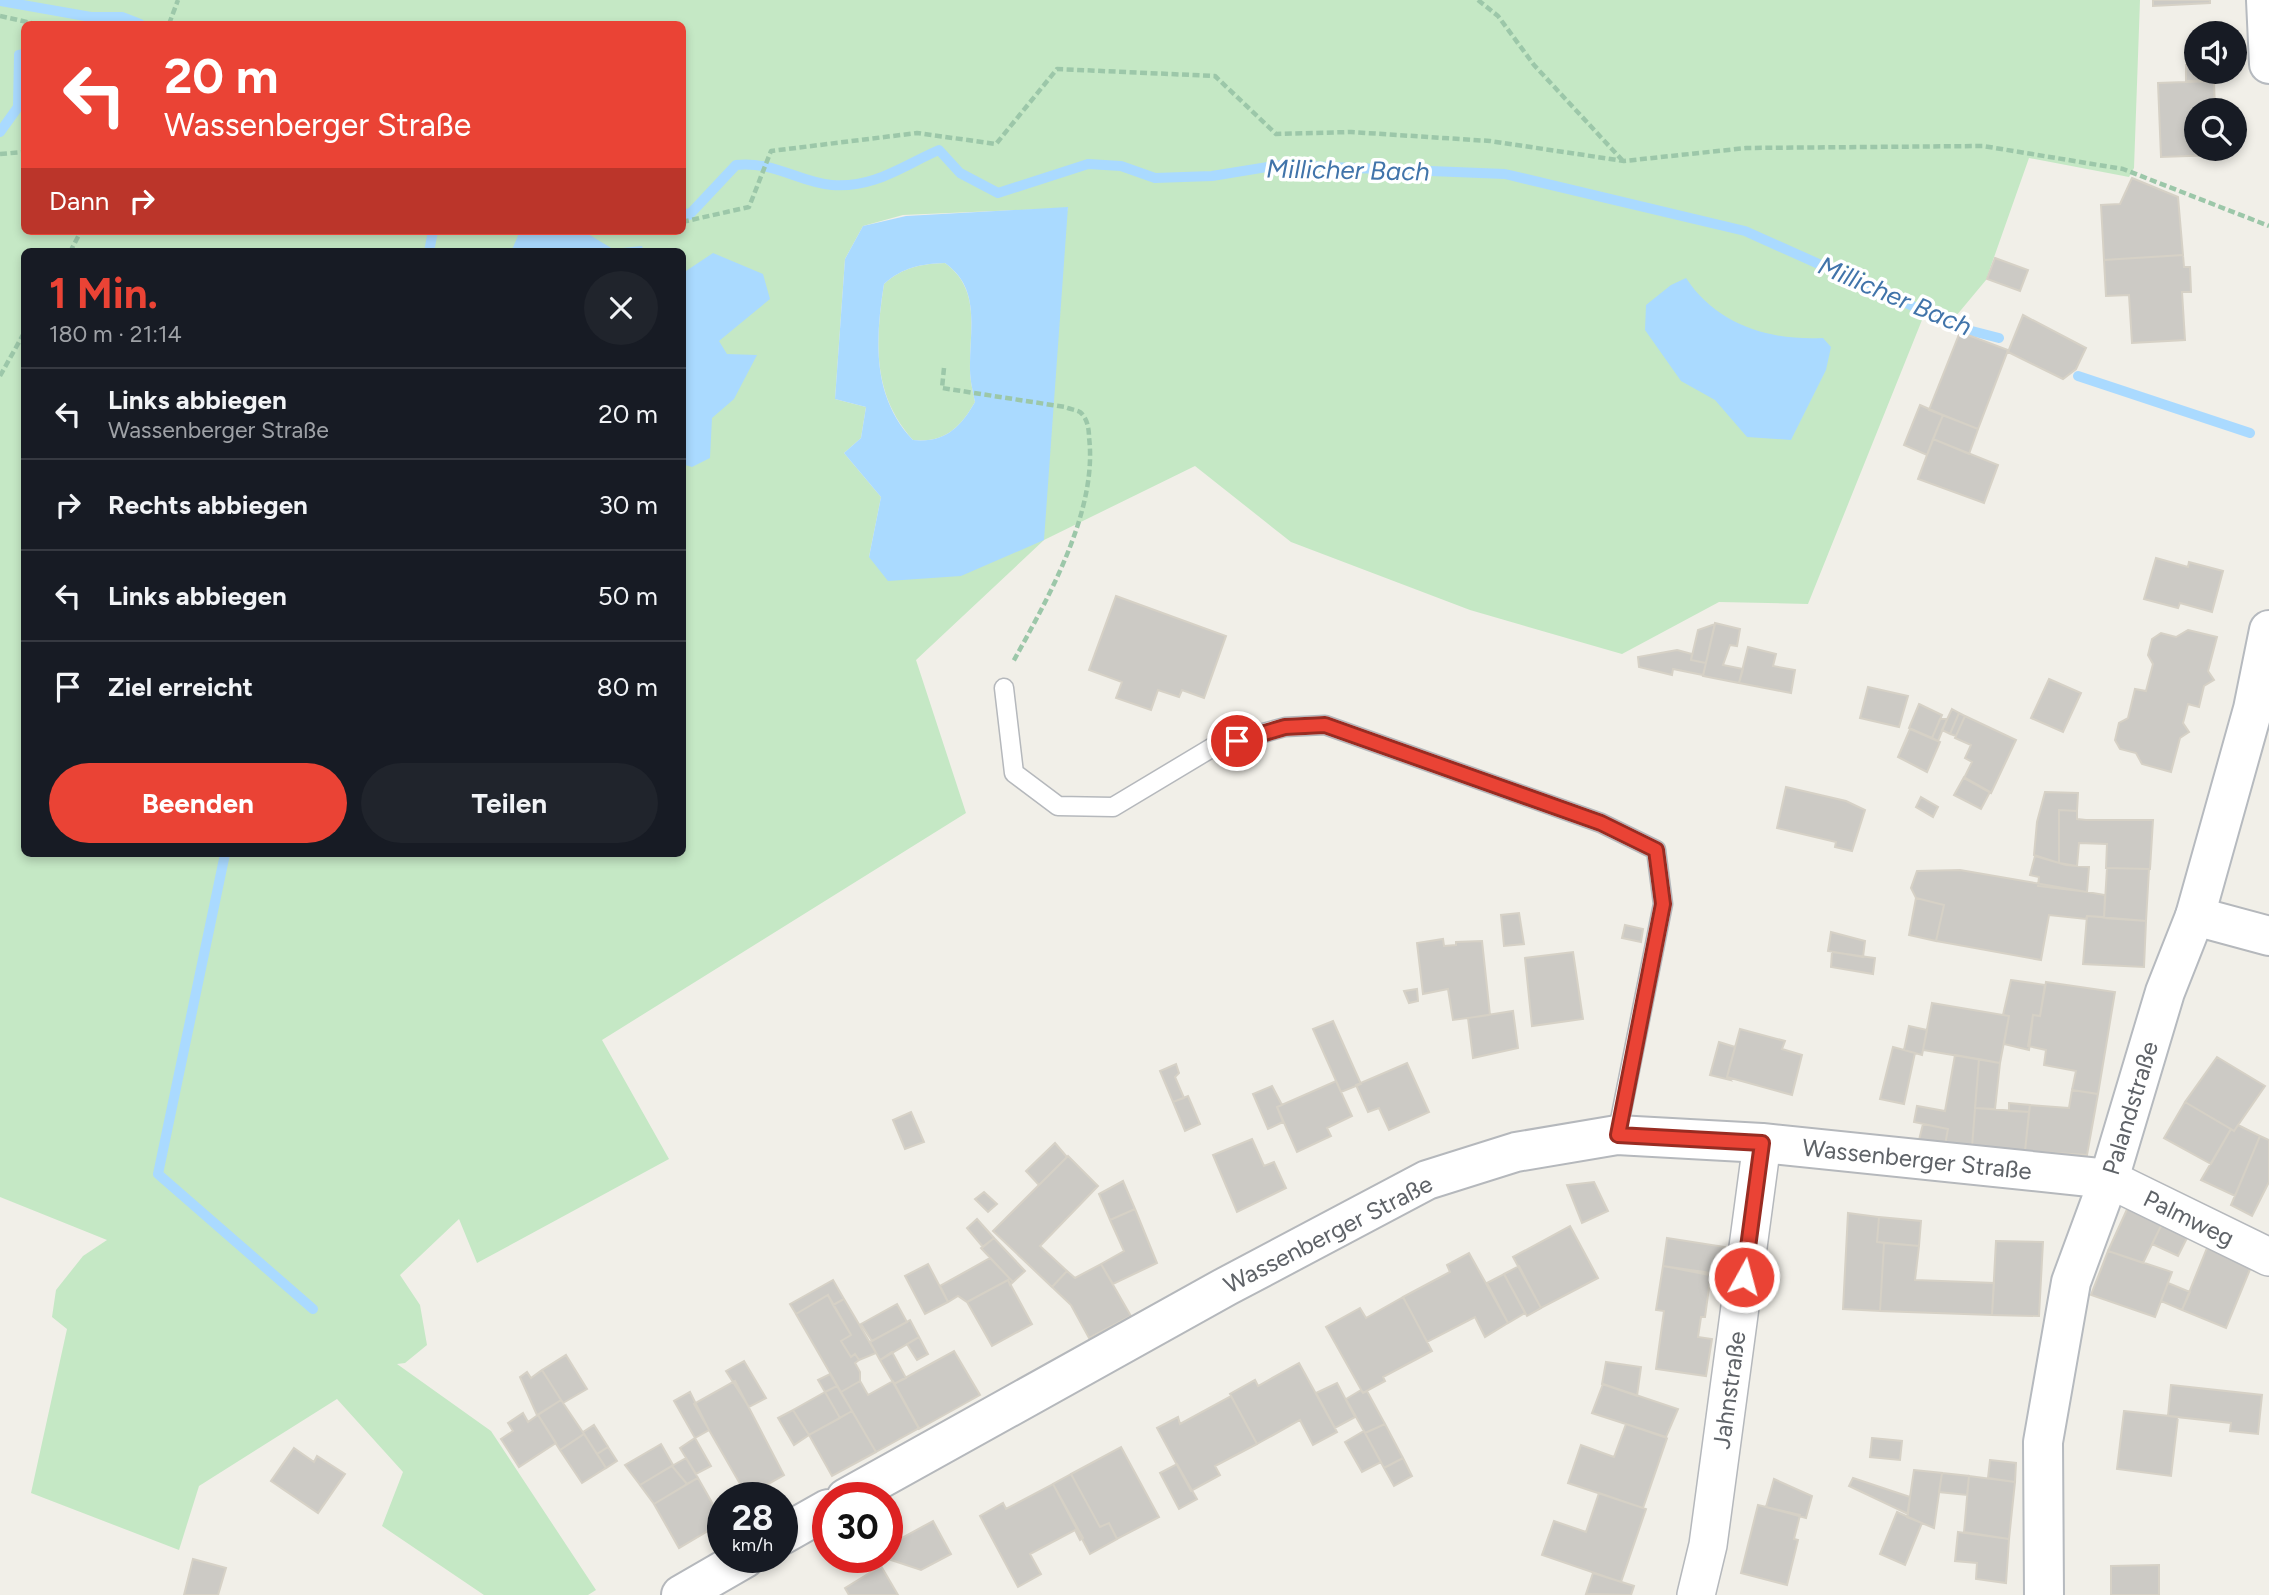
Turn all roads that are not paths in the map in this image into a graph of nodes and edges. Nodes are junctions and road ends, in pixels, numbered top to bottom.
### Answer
1 (2266, 0) edge
2 (2269, 64) edge
3 (2269, 630) edge
4 (1004, 688) road end
5 (2195, 916) junction
6 (2269, 936) edge
7 (1618, 1135) junction
8 (1762, 1143) junction
9 (2109, 1179) junction
10 (2269, 1257) edge
11 (875, 1482) edge
12 (719, 1573) edge
13 (681, 1595) edge
14 (1696, 1595) edge
15 (2044, 1595) edge

1 - 2 street
3 - 5 street, Palandstraße
4 - 7 lane
5 - 6 street
5 - 9 street, Palandstraße
7 - 8 street, Wassenberger Straße
7 - 11 street, Wassenberger Straße
8 - 9 street, Wassenberger Straße
8 - 14 street, Jahnstraße
9 - 10 street, Palmweg
9 - 15 street, Palandstraße
12 - 13 street

